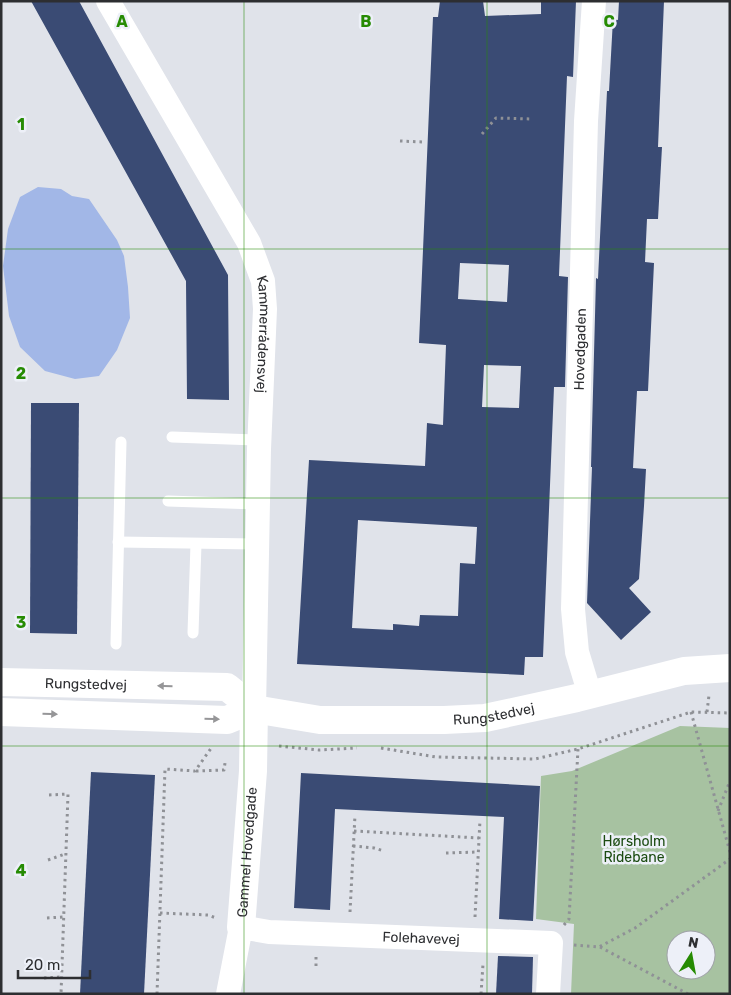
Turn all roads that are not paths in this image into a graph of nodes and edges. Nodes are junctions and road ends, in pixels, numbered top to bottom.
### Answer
1 (108, 1) edge
2 (594, 1) edge
3 (172, 437) dead end
4 (259, 440) junction
5 (121, 442) dead end
6 (168, 501) dead end
7 (258, 504) junction
8 (118, 542) junction
9 (196, 544) junction
10 (258, 544) junction
11 (194, 633) dead end
12 (116, 644) dead end
13 (730, 668) edge
14 (1, 682) edge
15 (60, 684) junction
16 (1, 692) edge
17 (590, 695) junction
18 (254, 709) junction
19 (1, 712) edge
20 (241, 927) junction
21 (228, 994) edge
22 (548, 994) edge

1 - 4 street, Kammerrådensvej
2 - 17 street, Hovedgaden
3 - 4 lane
4 - 7 street, Kammerrådensvej
5 - 8 lane
6 - 7 lane
7 - 10 street, Kammerrådensvej
8 - 9 lane
8 - 12 lane
9 - 10 lane
9 - 11 lane
10 - 18 street, Kammerrådensvej
13 - 17 main road, Rungstedvej
14 - 15 main road, Rungstedvej
15 - 16 main road
18 -> 15 main road, Rungstedvej
17 - 18 main road, Rungstedvej
19 -> 18 main road
18 - 20 main road, Gammel Hovedgade
20 - 21 street, Gammel Hovedgade
20 - 22 street, Folehavevej

